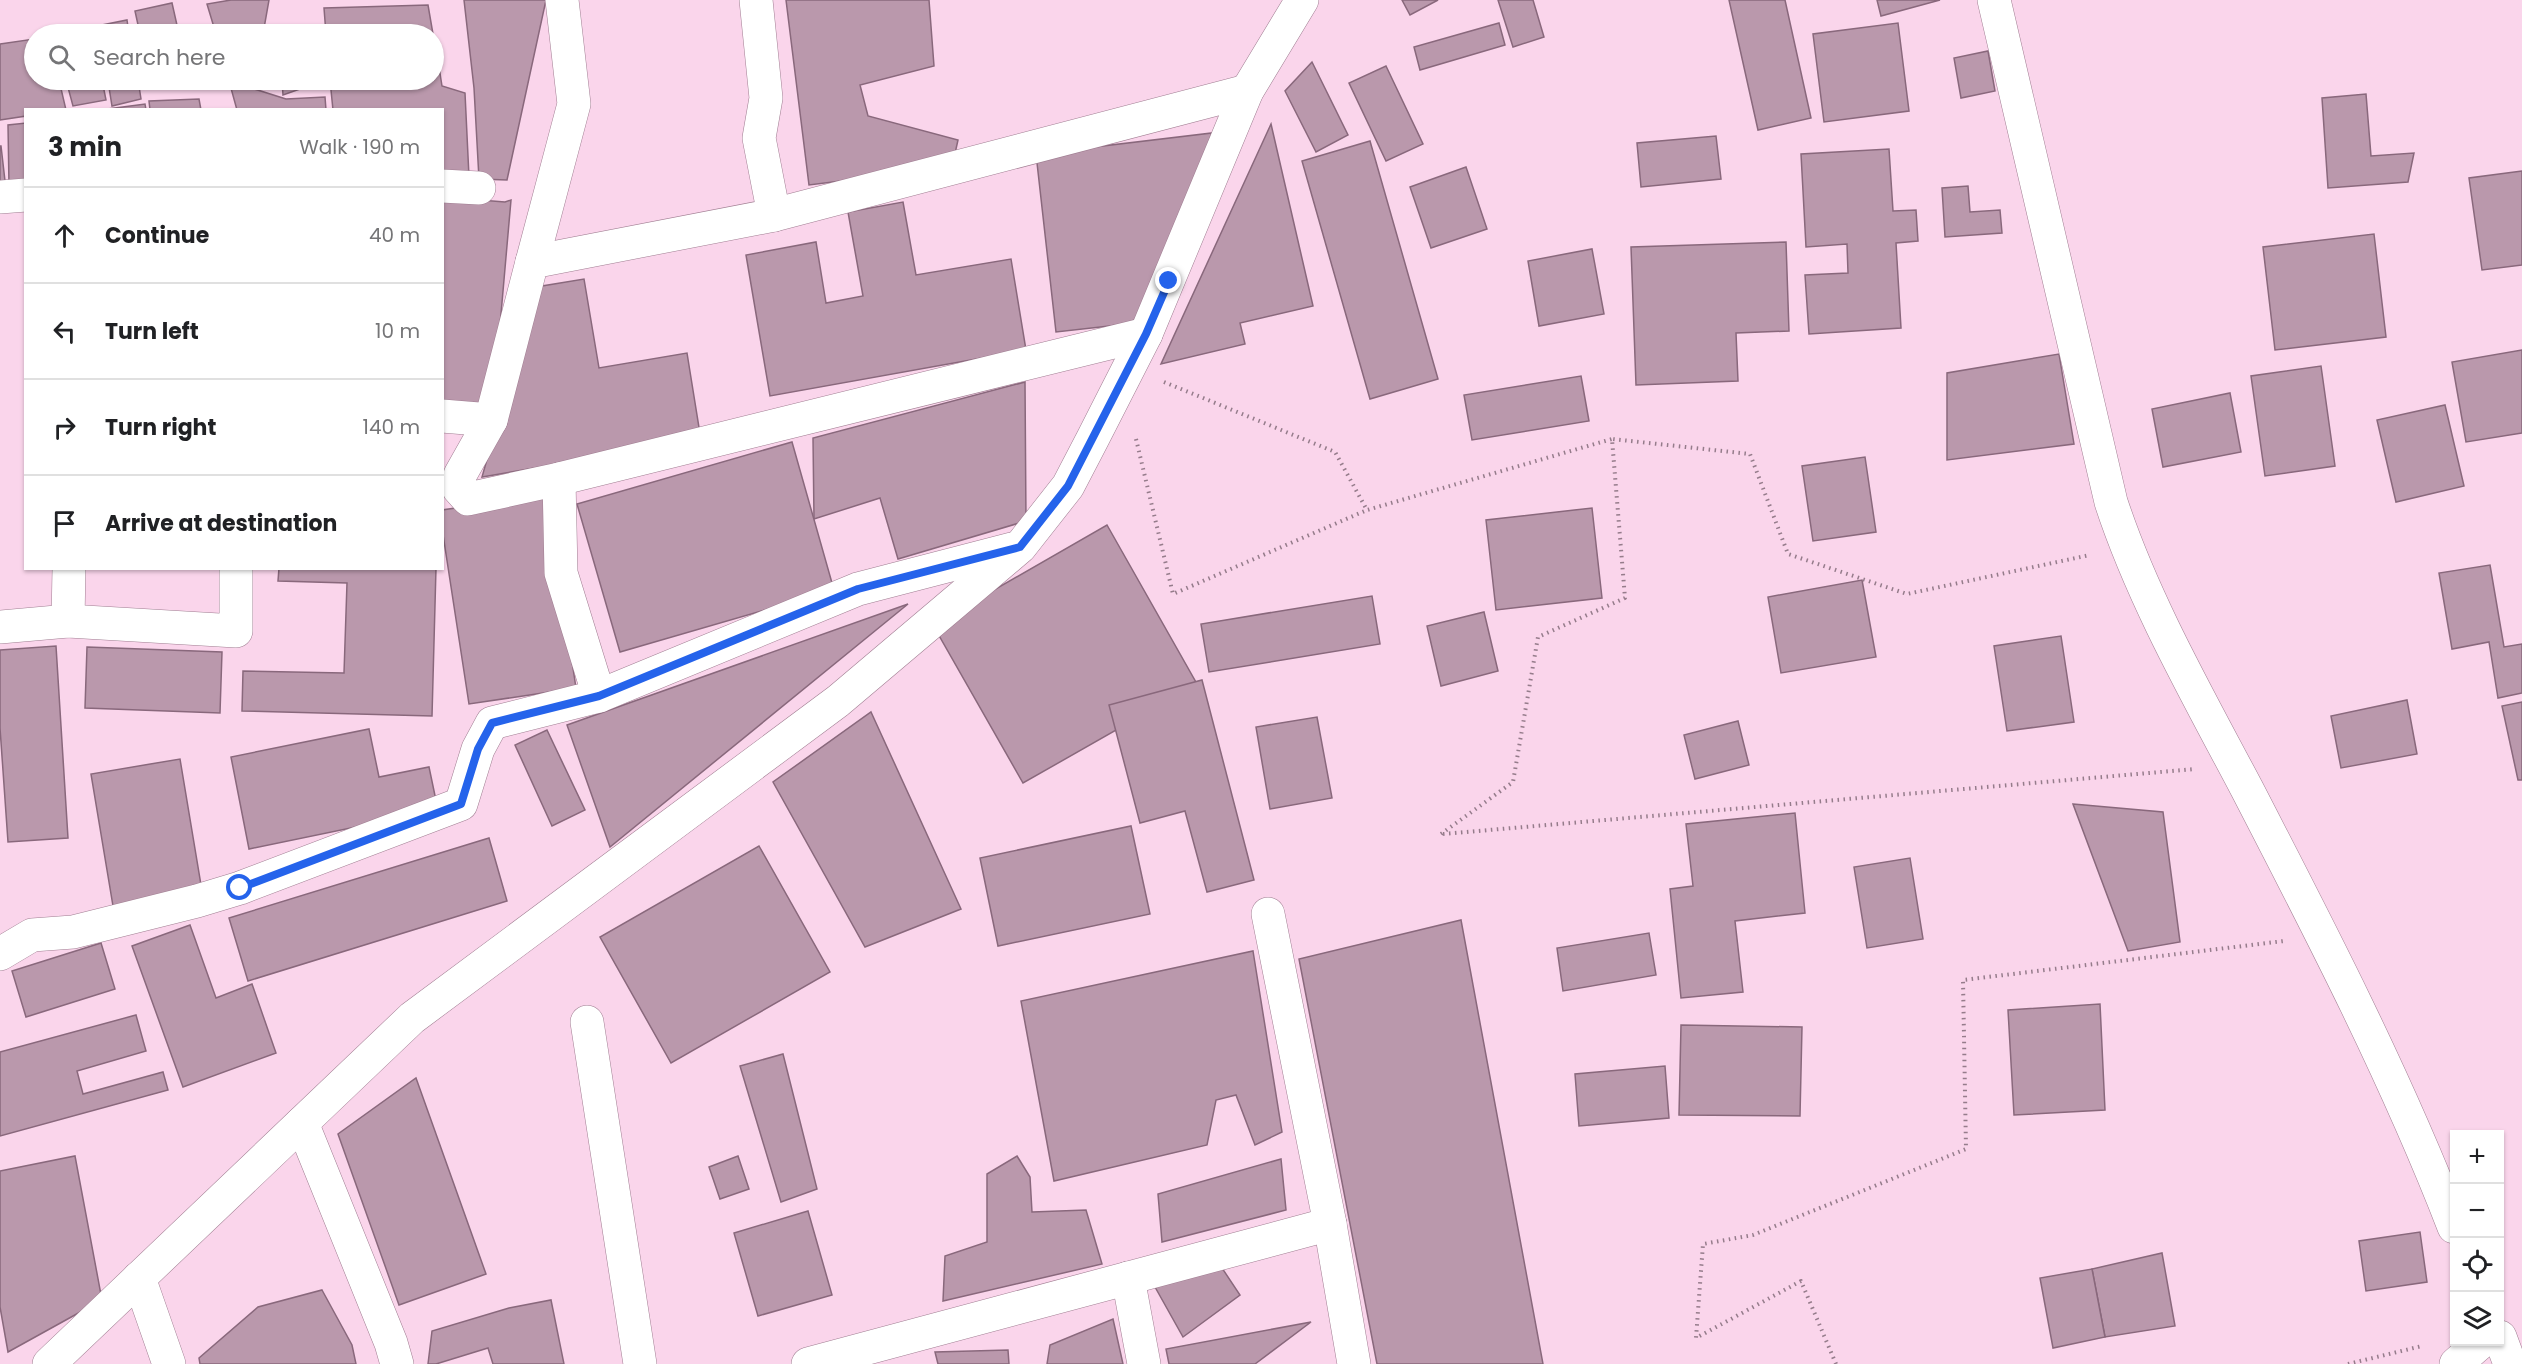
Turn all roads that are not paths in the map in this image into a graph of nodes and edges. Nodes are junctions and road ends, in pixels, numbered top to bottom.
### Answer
1 (562, 0) edge
2 (756, 0) edge
3 (1302, 0) edge
4 (1994, 0) edge
5 (1247, 91) junction
6 (444, 186) edge
7 (479, 188) dead end
8 (24, 195) edge
9 (0, 197) edge
10 (774, 214) junction
11 (532, 261) junction
12 (1146, 334) junction
13 (444, 416) edge
14 (491, 420) junction
15 (559, 479) junction
16 (1020, 547) junction
17 (69, 570) edge
18 (236, 570) edge
19 (68, 621) junction
20 (0, 627) edge
21 (599, 696) junction
22 (1268, 914) dead end
23 (0, 954) edge
24 (587, 1022) dead end
25 (302, 1123) junction
26 (2450, 1216) edge
27 (1330, 1224) junction
28 (139, 1278) junction
29 (1128, 1278) junction
30 (2467, 1346) edge
31 (2503, 1346) edge
32 (2445, 1354) edge
33 (49, 1364) edge
34 (169, 1364) edge
35 (397, 1364) edge
36 (640, 1364) edge
37 (808, 1364) edge
38 (1144, 1364) edge
39 (1354, 1364) edge
40 (2510, 1364) edge

1 - 11 street
2 - 10 street
3 - 5 street
4 - 26 street
5 - 10 street
5 - 12 street
6 - 7 street
8 - 9 street
10 - 11 street
11 - 14 street
12 - 15 street
12 - 16 street
13 - 14 street
14 - 15 street
15 - 21 street
16 - 21 street
16 - 25 street
17 - 19 street
18 - 19 street
19 - 20 street
21 - 23 street
22 - 27 street
24 - 36 street
25 - 28 street
25 - 35 street
27 - 29 street
27 - 39 street
28 - 33 street
28 - 34 street
29 - 37 street
29 - 38 street
30 - 32 street
31 - 40 street

